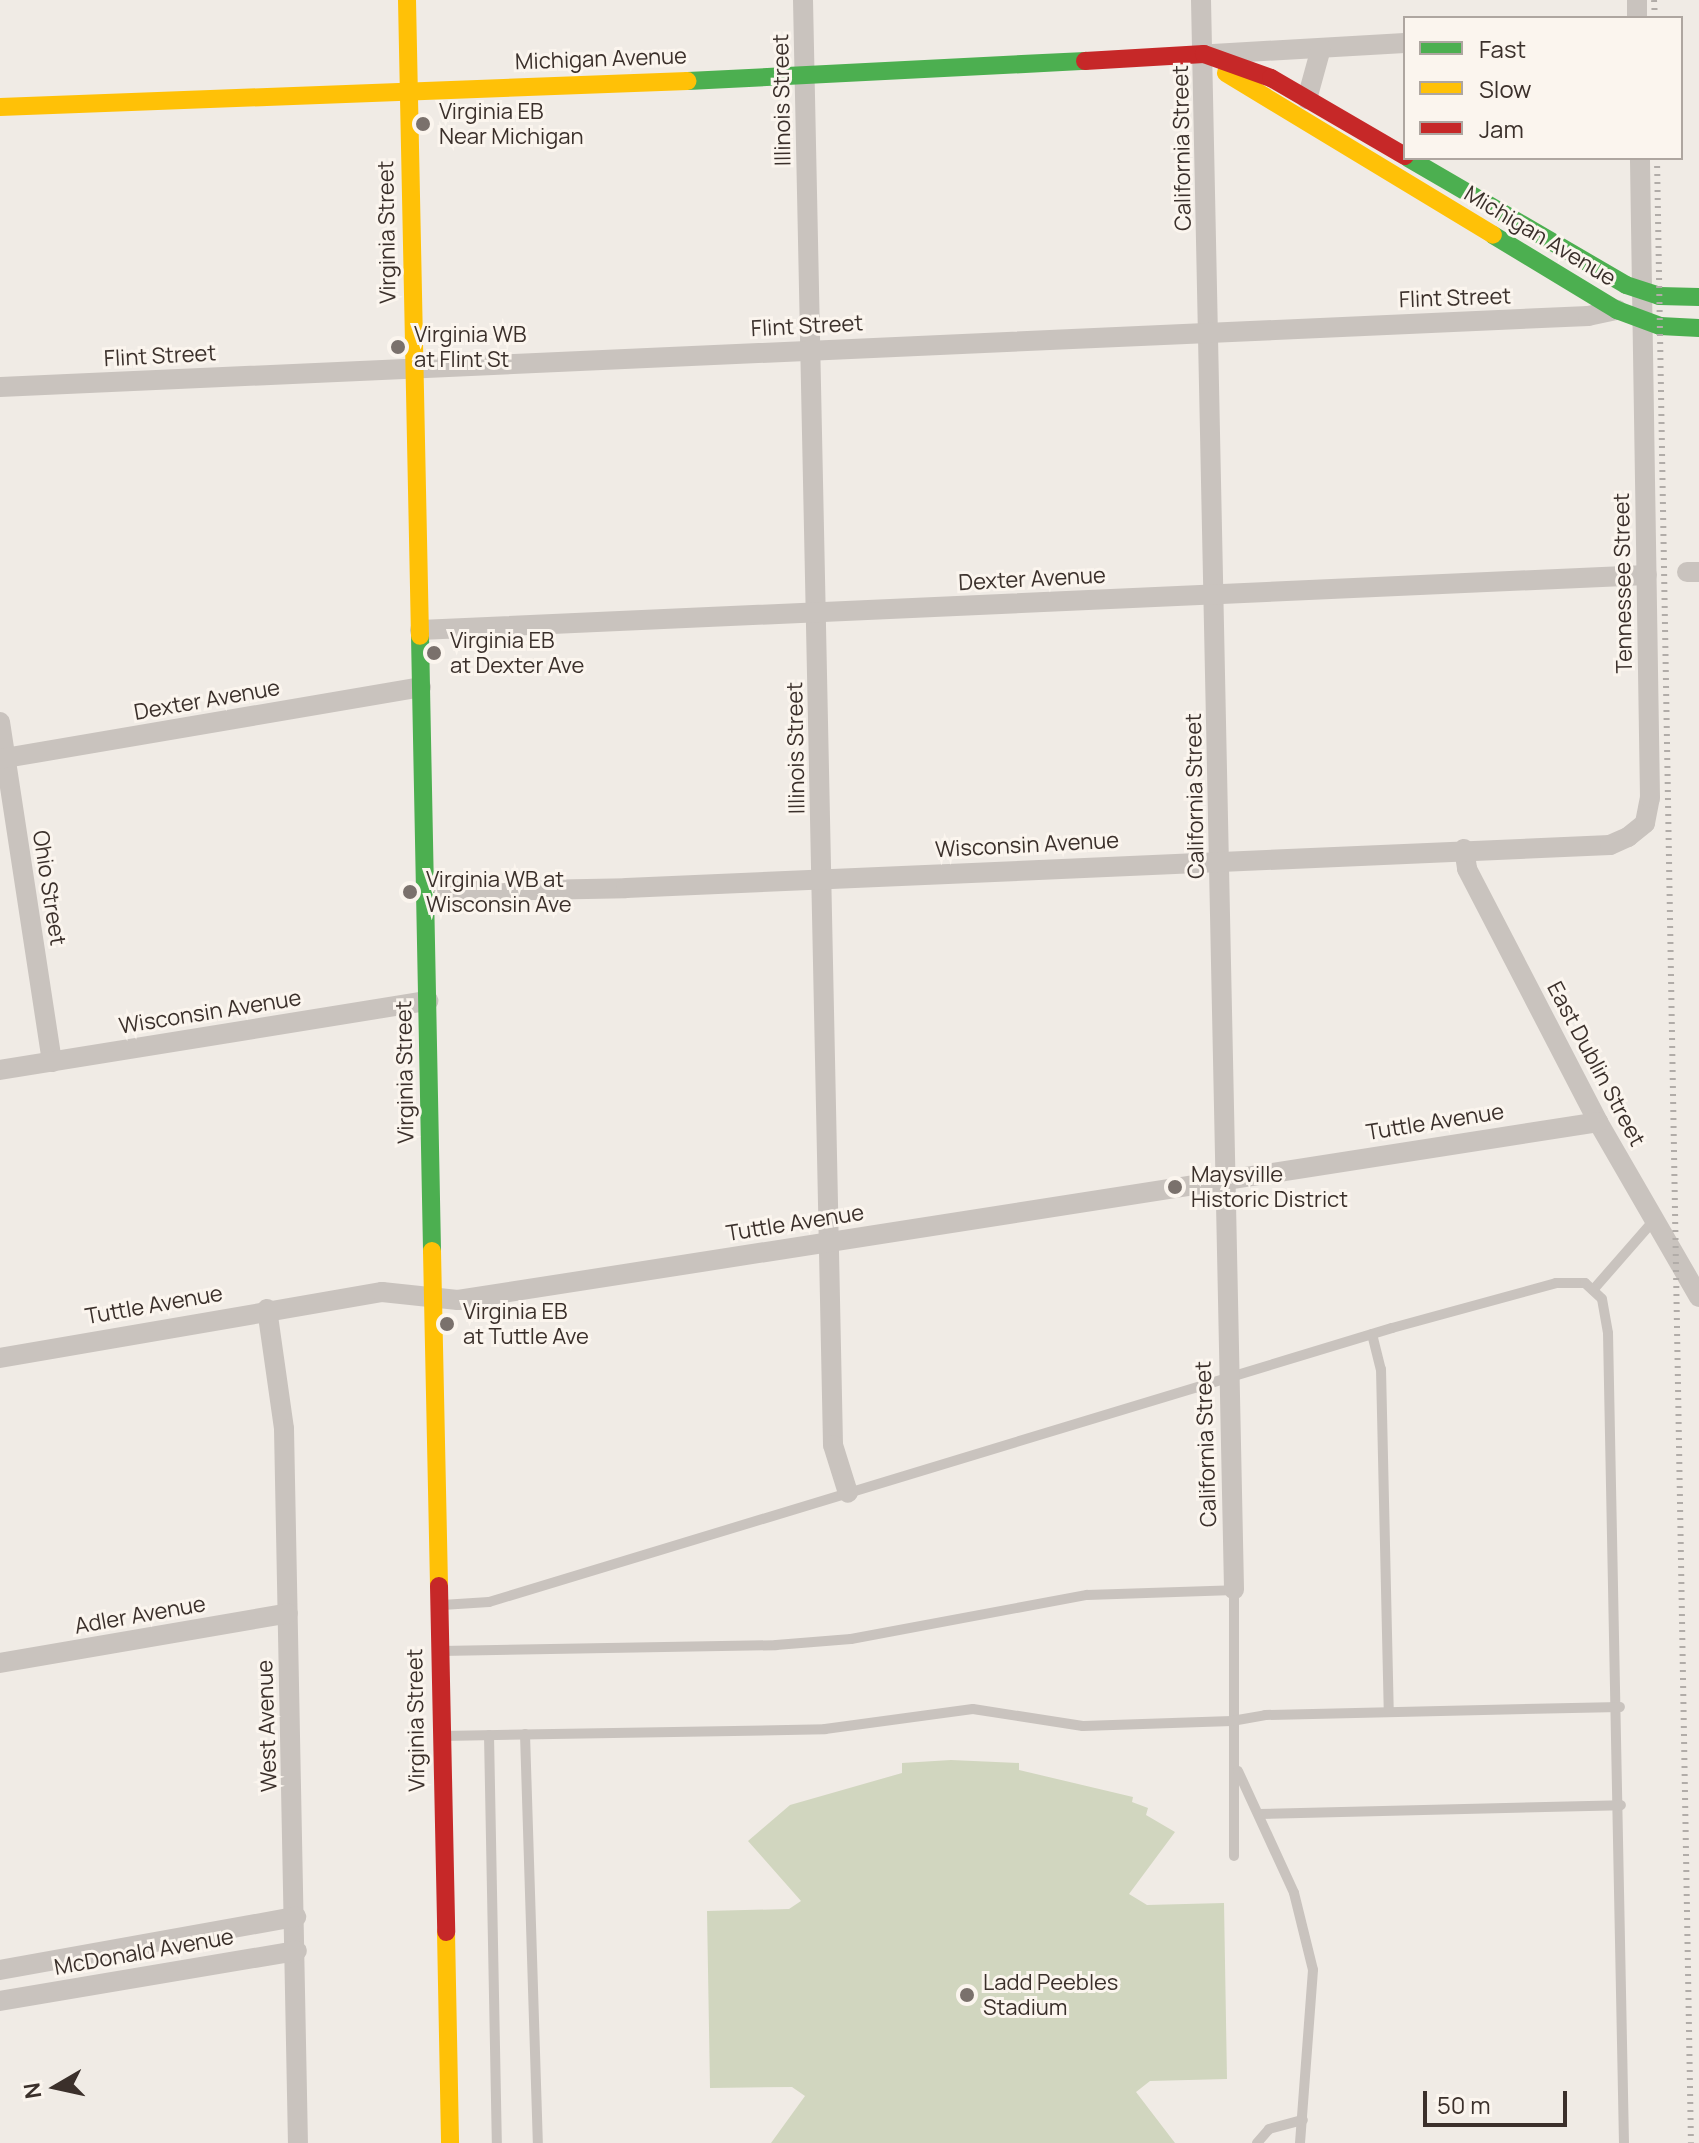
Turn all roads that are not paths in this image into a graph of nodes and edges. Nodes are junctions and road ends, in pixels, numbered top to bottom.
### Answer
1 (407, 0) edge
2 (803, 0) edge
3 (1201, 0) edge
4 (1403, 43) edge
5 (1321, 48) junction
6 (1204, 54) junction
7 (805, 76) junction
8 (408, 89) junction
9 (1307, 99) junction
10 (0, 107) edge
11 (1403, 155) edge
12 (1412, 160) edge
13 (1640, 160) edge
14 (1642, 291) junction
15 (1699, 297) edge
16 (1617, 310) junction
17 (1642, 320) junction
18 (1699, 328) edge
19 (1210, 331) junction
20 (811, 350) junction
21 (414, 368) junction
22 (0, 387) edge
23 (1647, 575) junction
24 (1215, 594) junction
25 (817, 614) junction
26 (420, 630) junction
27 (421, 687) junction
28 (0, 722) edge
29 (3, 759) edge
30 (1628, 837) joint
31 (1464, 849) junction
32 (1220, 859) junction
33 (821, 879) junction
34 (426, 892) junction
35 (428, 1001) junction
36 (52, 1062) junction
37 (0, 1070) edge
38 (1598, 1122) junction
39 (1224, 1178) junction
40 (1654, 1220) junction
41 (828, 1243) junction
42 (1593, 1290) junction
43 (432, 1296) junction
44 (1699, 1297) edge
45 (267, 1309) junction
46 (1372, 1334) junction
47 (0, 1358) edge
48 (1228, 1377) junction
49 (848, 1493) junction
50 (1234, 1590) junction
51 (437, 1605) junction
52 (288, 1613) junction
53 (439, 1651) junction
54 (0, 1663) edge
55 (1620, 1707) junction
56 (1389, 1712) junction
57 (1232, 1721) junction
58 (525, 1734) junction
59 (489, 1735) junction
60 (441, 1736) junction
61 (1237, 1770) junction
62 (1621, 1805) junction
63 (1259, 1814) junction
64 (1234, 1856) dead end
65 (296, 1917) junction
66 (297, 1951) junction
67 (0, 1970) edge
68 (0, 2001) edge
69 (1303, 2120) junction
70 (298, 2143) edge
71 (450, 2143) edge
72 (497, 2143) edge
73 (538, 2143) edge
74 (1257, 2143) edge
75 (1300, 2143) edge
76 (1624, 2143) edge

1 - 8 main road, Virginia Street
2 - 7 street, Illinois Street
3 - 6 street, California Street
4 - 5 street
5 - 6 street
5 - 9 street
6 - 7 main road, Michigan Avenue
6 - 9 main road, Michigan Avenue
6 - 16 main road, Michigan Avenue
6 - 19 street, California Street
7 - 8 main road, Michigan Avenue
7 - 20 street, Illinois Street
8 - 10 main road, Michigan Avenue
8 - 21 main road, Virginia Street
9 - 11 main road, Michigan Avenue
12 - 14 main road, Michigan Avenue
13 - 14 street, Tennessee Street
14 - 15 main road, Michigan Avenue
14 - 17 street, Tennessee Street
16 - 17 main road, Michigan Avenue
16 - 19 street, Flint Street
17 - 18 main road, Michigan Avenue
17 - 23 street, Tennessee Street
19 - 20 street, Flint Street
19 - 24 street, California Street
20 - 21 street, Flint Street
20 - 25 street, Illinois Street
21 - 22 street, Flint Street
21 - 26 main road, Virginia Street
23 - 24 street, Dexter Avenue
23 - 30 street, Tennessee Street
24 - 25 street, Dexter Avenue
24 - 32 street, California Street
25 - 26 street, Dexter Avenue
25 - 33 street, Illinois Street
26 - 27 main road, Virginia Street
27 - 29 street, Dexter Avenue
27 - 34 main road, Virginia Street
28 - 29 street, Ohio Street
29 - 36 street, Ohio Street
30 - 31 street, Wisconsin Avenue
31 - 32 street, Wisconsin Avenue
31 - 38 street, East Dublin Street
32 - 33 street, Wisconsin Avenue
32 - 39 street, California Street
33 - 34 street, Wisconsin Avenue
33 - 41 street, Illinois Street
34 - 35 main road, Virginia Street
35 - 36 street, Wisconsin Avenue
35 - 43 main road, Virginia Street
36 - 37 street, Wisconsin Avenue
38 - 39 street, Tuttle Avenue
38 - 40 street, East Dublin Street
39 - 41 street, Tuttle Avenue
39 - 48 street, California Street
40 - 42 lane
40 - 44 street, East Dublin Street
41 - 43 street, Tuttle Avenue
41 - 49 street, Illinois Street
42 - 46 lane
42 - 55 lane
43 - 45 street, Tuttle Avenue
43 - 51 main road, Virginia Street
45 - 47 street, Tuttle Avenue
45 - 52 street, West Avenue
46 - 48 lane
46 - 56 lane
48 - 49 lane
48 - 50 street, California Street
49 - 51 lane
50 - 53 lane
50 - 57 lane
51 - 53 main road, Virginia Street
52 - 54 street, Adler Avenue
52 - 65 street, West Avenue
53 - 60 main road, Virginia Street
55 - 56 lane
55 - 62 lane
56 - 57 lane
57 - 58 lane
57 - 61 lane
58 - 59 lane
58 - 73 lane
59 - 60 lane
59 - 72 lane
60 - 71 main road, Virginia Street
61 - 63 lane
61 - 64 lane
62 - 63 lane
62 - 76 lane
63 - 69 lane
65 - 66 street, West Avenue
65 - 67 street, McDonald Avenue
66 - 68 street, McDonald Avenue
66 - 70 street, West Avenue
69 - 74 lane
69 - 75 lane

